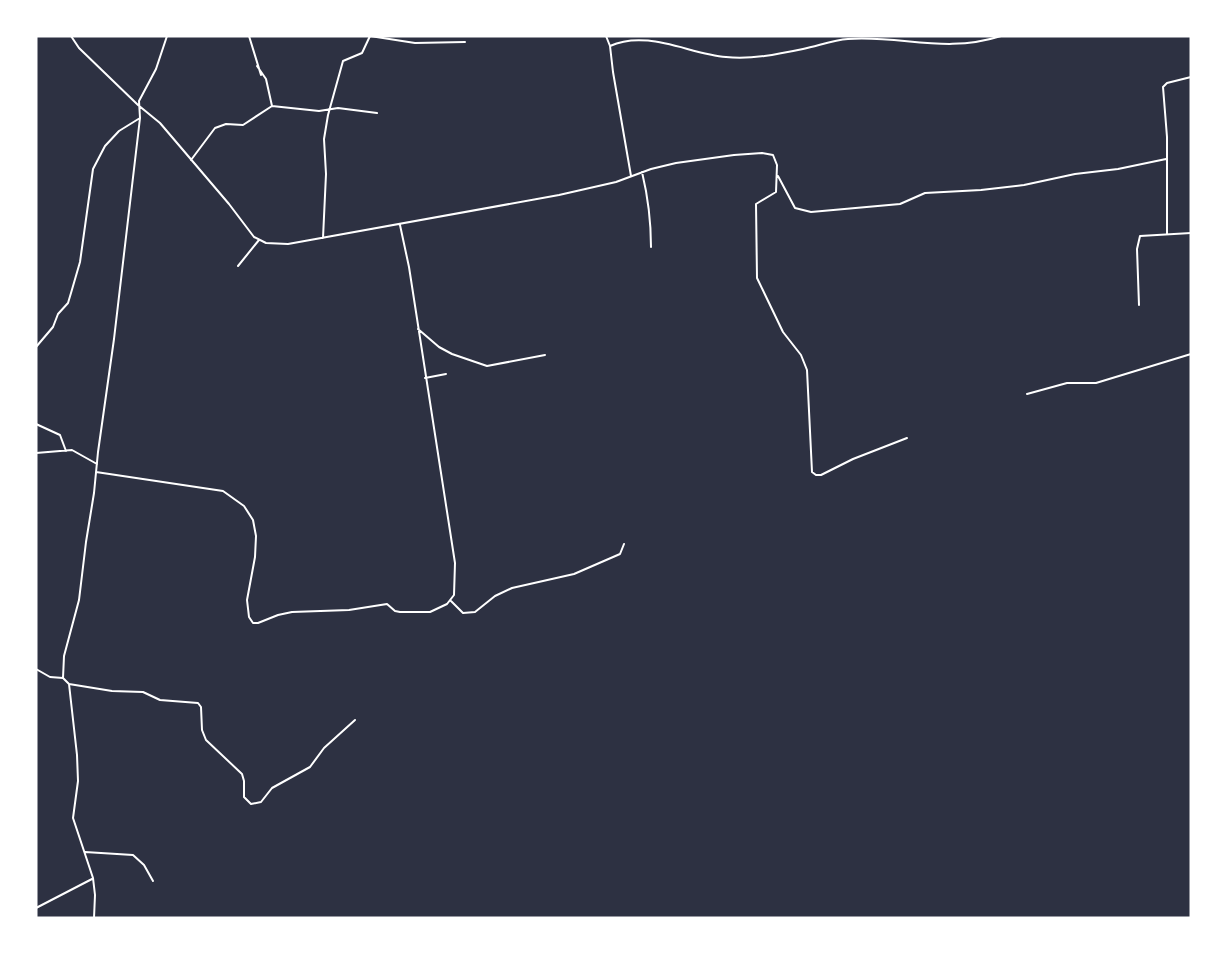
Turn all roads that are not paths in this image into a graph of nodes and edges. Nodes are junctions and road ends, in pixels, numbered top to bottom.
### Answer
1 (71, 36) edge
2 (167, 36) edge
3 (249, 36) edge
4 (606, 36) edge
5 (1001, 36) edge
6 (886, 38) edge
7 (465, 42) dead end
8 (610, 46) junction
9 (257, 66) junction
10 (261, 75) dead end
11 (1191, 77) edge
12 (138, 105) junction
13 (272, 106) junction
14 (329, 110) junction
15 (377, 113) dead end
16 (140, 118) junction
17 (1166, 159) junction
18 (191, 160) junction
19 (642, 172) junction
20 (777, 175) junction
21 (632, 176) junction
22 (400, 225) junction
23 (1167, 233) junction
24 (1191, 233) edge
25 (323, 238) junction
26 (259, 240) junction
27 (651, 247) dead end
28 (238, 266) dead end
29 (1140, 305) dead end
30 (418, 329) junction
31 (36, 347) edge
32 (1191, 354) edge
33 (545, 355) dead end
34 (446, 374) dead end
35 (425, 378) junction
36 (1027, 394) dead end
37 (36, 424) edge
38 (907, 438) dead end
39 (66, 451) junction
40 (36, 453) edge
41 (97, 464) junction
42 (96, 472) junction
43 (624, 544) dead end
44 (451, 601) junction
45 (36, 669) edge
46 (63, 678) junction
47 (69, 684) junction
48 (355, 720) dead end
49 (85, 852) junction
50 (93, 878) junction
51 (153, 881) dead end
52 (36, 908) edge
53 (94, 918) edge

1 - 12 street
2 - 12 street
3 - 9 street
4 - 8 street
5 - 6 street
6 - 8 street
7 - 14 street
8 - 21 street
9 - 10 street
9 - 13 street
11 - 17 street
12 - 16 street
12 - 18 street
13 - 14 street
13 - 18 street
14 - 15 street
14 - 25 street
16 - 31 street
16 - 41 street
17 - 20 street
17 - 23 street
18 - 26 street
19 - 20 street
19 - 21 street
19 - 27 street
20 - 38 street
21 - 22 street
22 - 25 street
22 - 30 street
23 - 24 street
23 - 29 street
25 - 26 street
26 - 28 street
30 - 33 street
30 - 35 street
32 - 36 street
34 - 35 street
35 - 44 street
37 - 39 street
39 - 40 street
39 - 41 street
41 - 42 street
42 - 44 street
42 - 46 street
43 - 44 street
45 - 46 street
46 - 47 street
47 - 48 street
47 - 49 street
49 - 50 street
49 - 51 street
50 - 52 street
50 - 53 street

